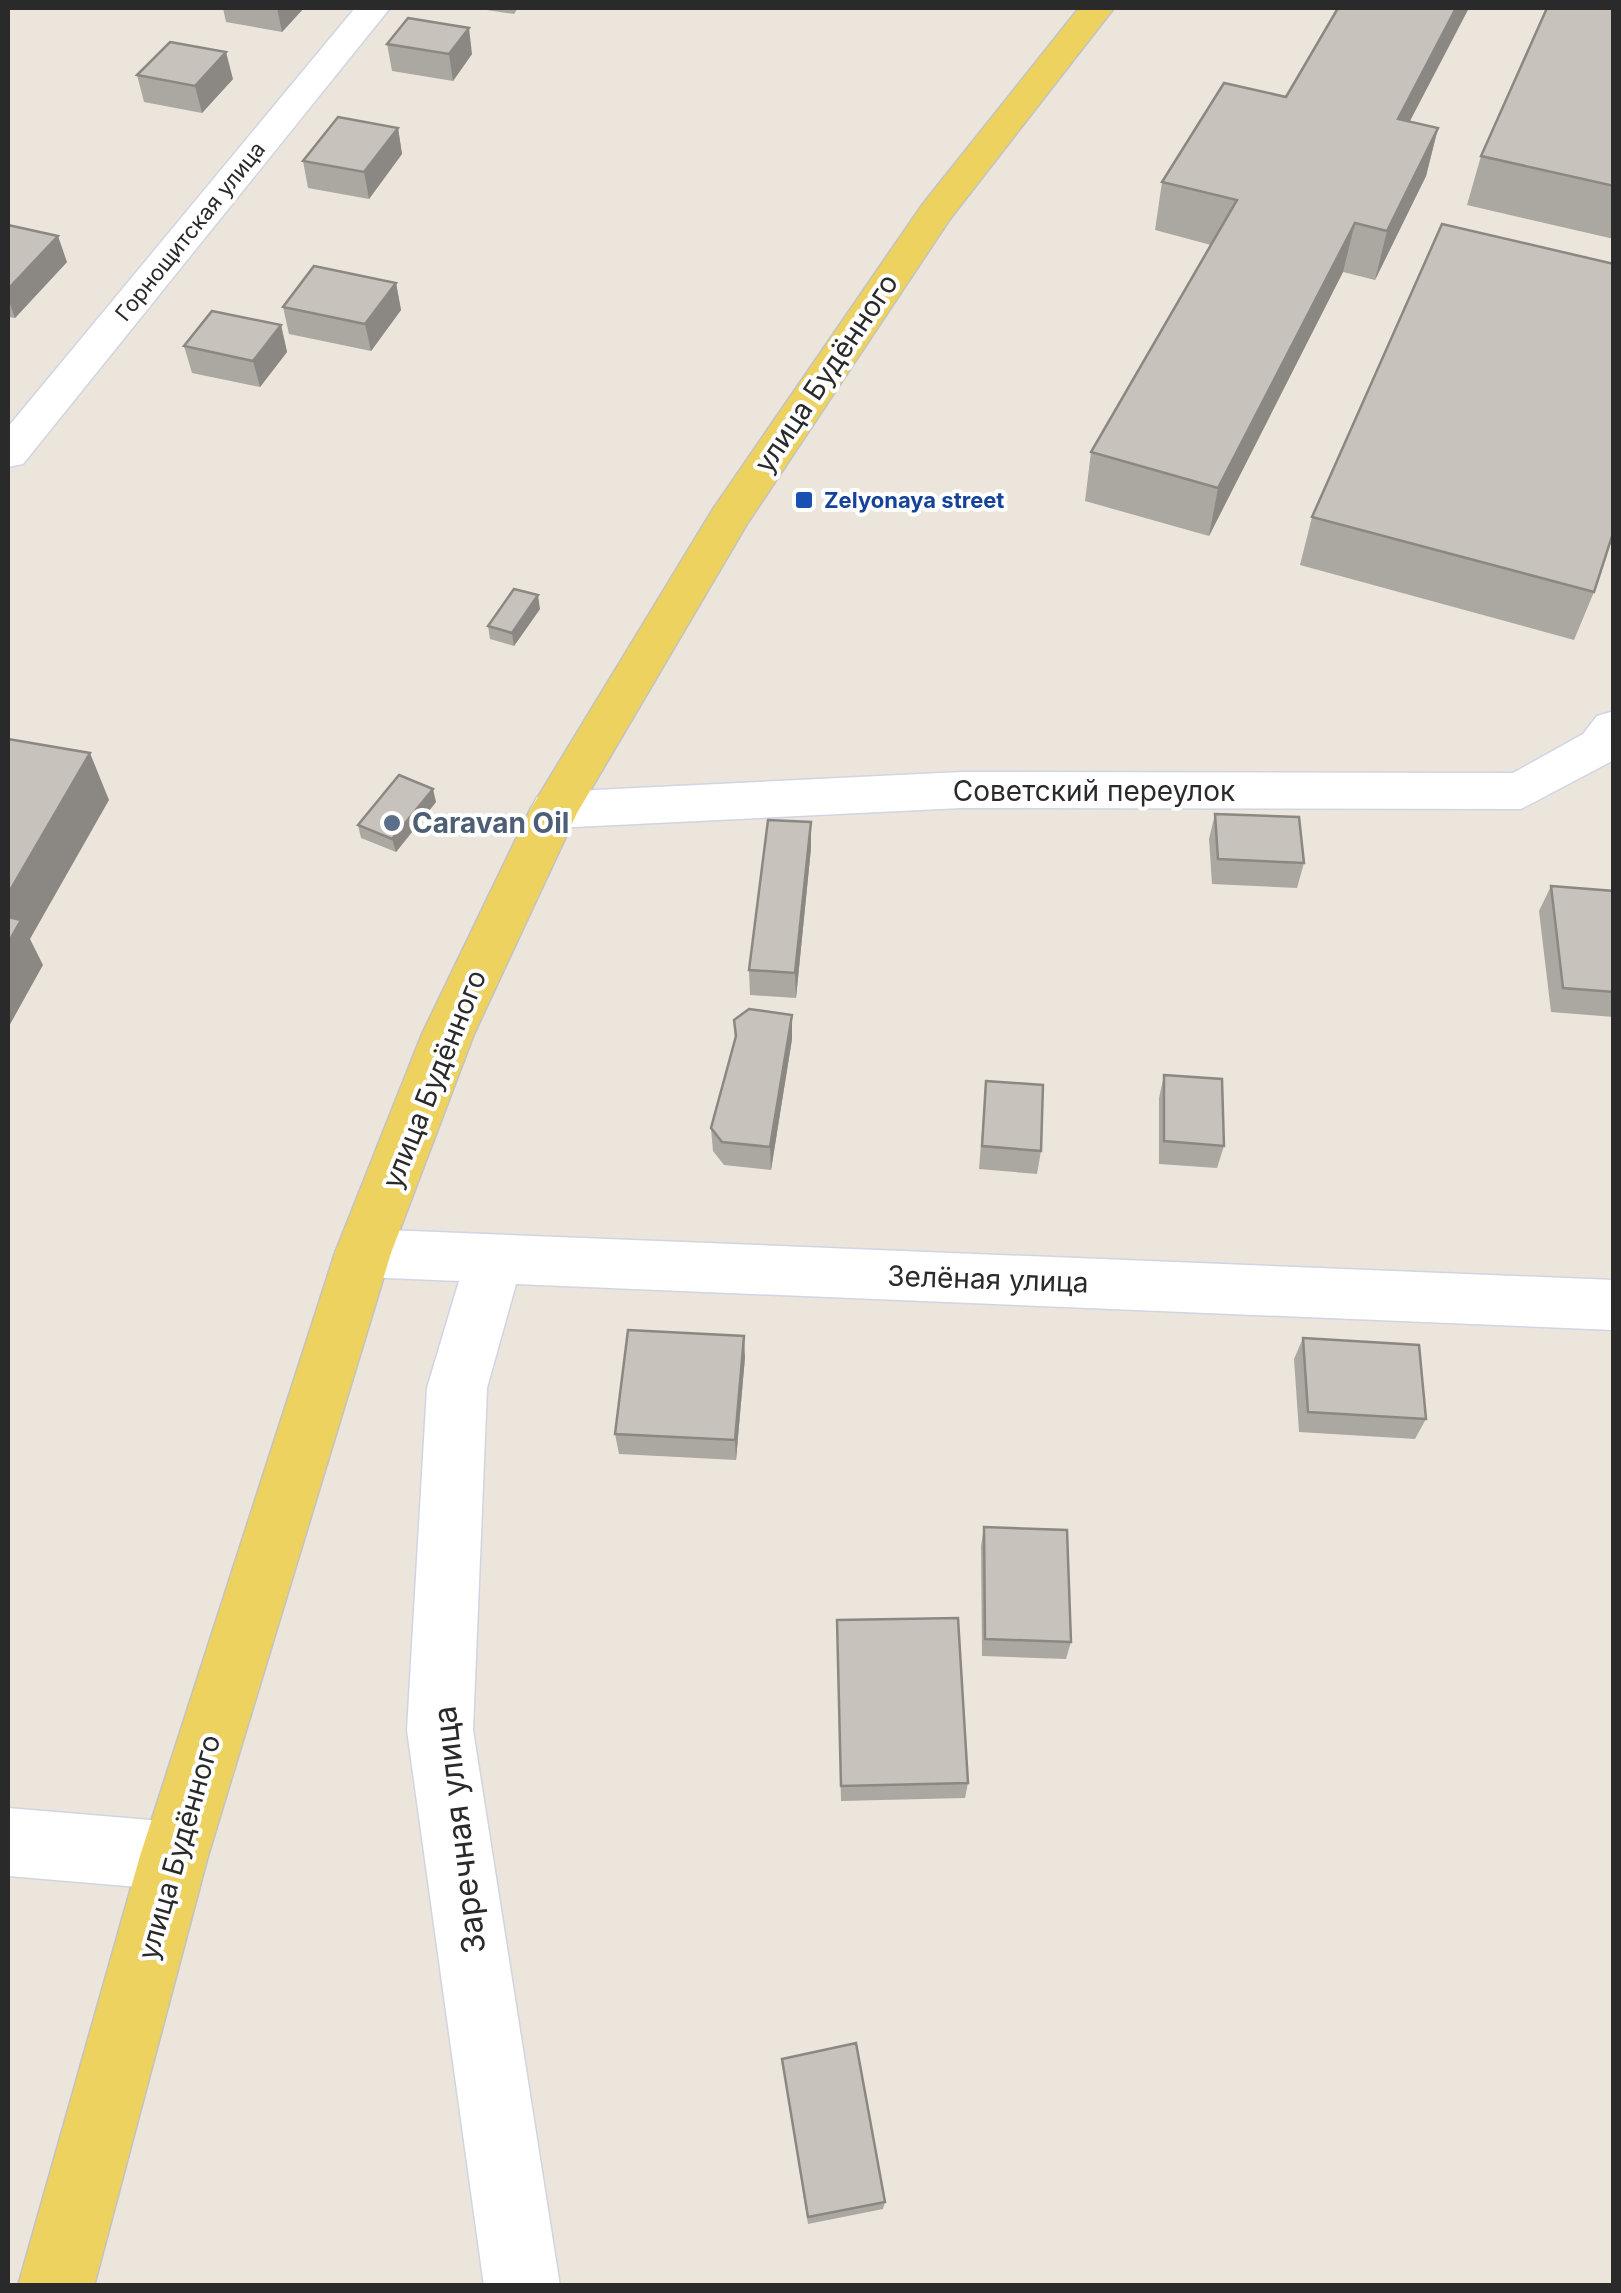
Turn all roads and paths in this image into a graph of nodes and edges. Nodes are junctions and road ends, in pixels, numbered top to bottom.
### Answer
1 (374, 8) edge
2 (1097, 8) edge
3 (8, 454) edge
4 (1614, 728) edge
5 (554, 810) junction
6 (363, 1252) junction
7 (495, 1258) junction
8 (1614, 1305) edge
9 (8, 1842) edge
10 (174, 1856) junction
11 (56, 2286) edge
12 (522, 2286) edge

1 - 3 street, Горнощитская улица
2 - 5 main road, улица Будённого
4 - 5 street, Советский переулок
5 - 6 main road, улица Будённого
6 - 7 street, Зелёная улица
6 - 10 main road, улица Будённого
7 - 8 street, Зелёная улица
7 - 12 street, Заречная улица
9 - 10 street
10 - 11 main road, улица Будённого

